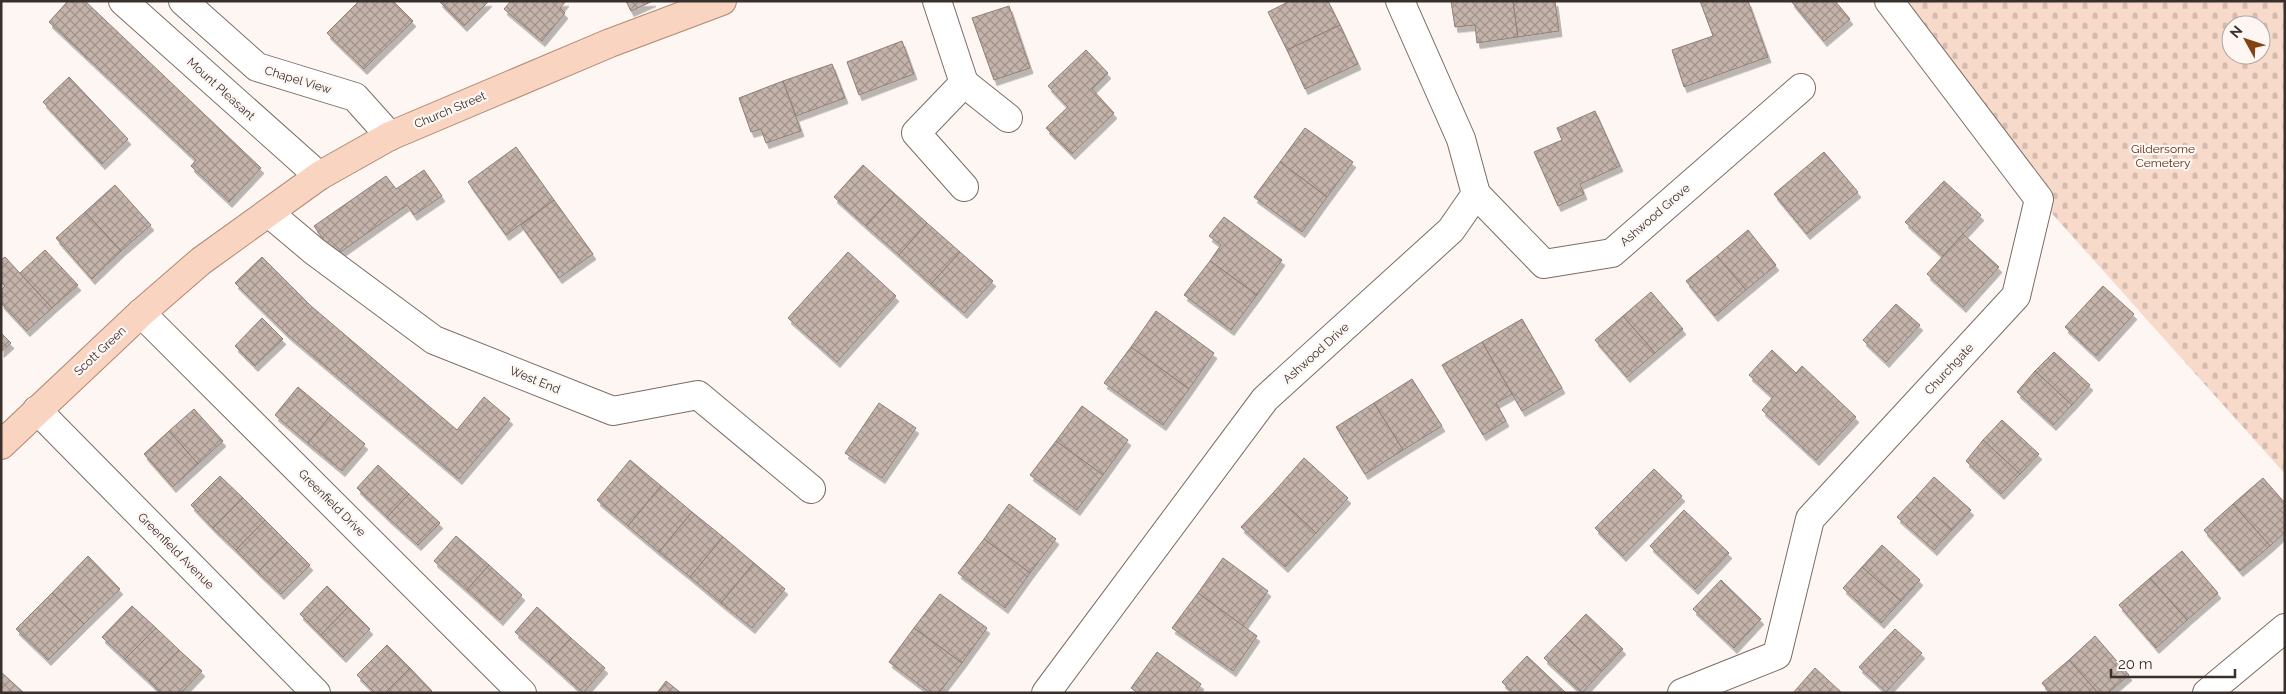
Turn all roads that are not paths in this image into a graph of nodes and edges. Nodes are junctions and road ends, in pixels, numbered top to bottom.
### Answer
1 (123, 1) edge
2 (183, 1) edge
3 (722, 1) edge
4 (937, 1) edge
5 (1400, 1) edge
6 (1890, 1) edge
7 (964, 83) junction
8 (1801, 88) dead end
9 (1008, 118) dead end
10 (390, 136) junction
11 (319, 176) junction
12 (964, 187) dead end
13 (1476, 194) junction
14 (269, 213) junction
15 (201, 261) joint
16 (141, 313) junction
17 (37, 410) junction
18 (1, 445) edge
19 (812, 489) dead end
20 (2285, 628) edge
21 (316, 693) edge
22 (522, 693) edge
23 (1046, 693) edge
24 (1682, 693) edge
25 (2207, 693) edge

1 - 11 street, Mount Pleasant
2 - 10 street, Chapel View
3 - 10 main road, Church Street
4 - 7 street
5 - 13 street
6 - 24 street, Churchgate
7 - 9 street
7 - 12 street
8 - 13 street, Ashwood Grove
10 - 11 main road, Church Street
11 - 14 main road, Church Street
13 - 23 street, Ashwood Drive
14 - 15 main road, Church Street
14 - 19 street, West End
15 - 16 main road, Scott Green
16 - 17 main road, Scott Green
16 - 22 street, Greenfield Drive
17 - 18 main road, Scott Green
17 - 21 street, Greenfield Avenue
20 - 25 street

